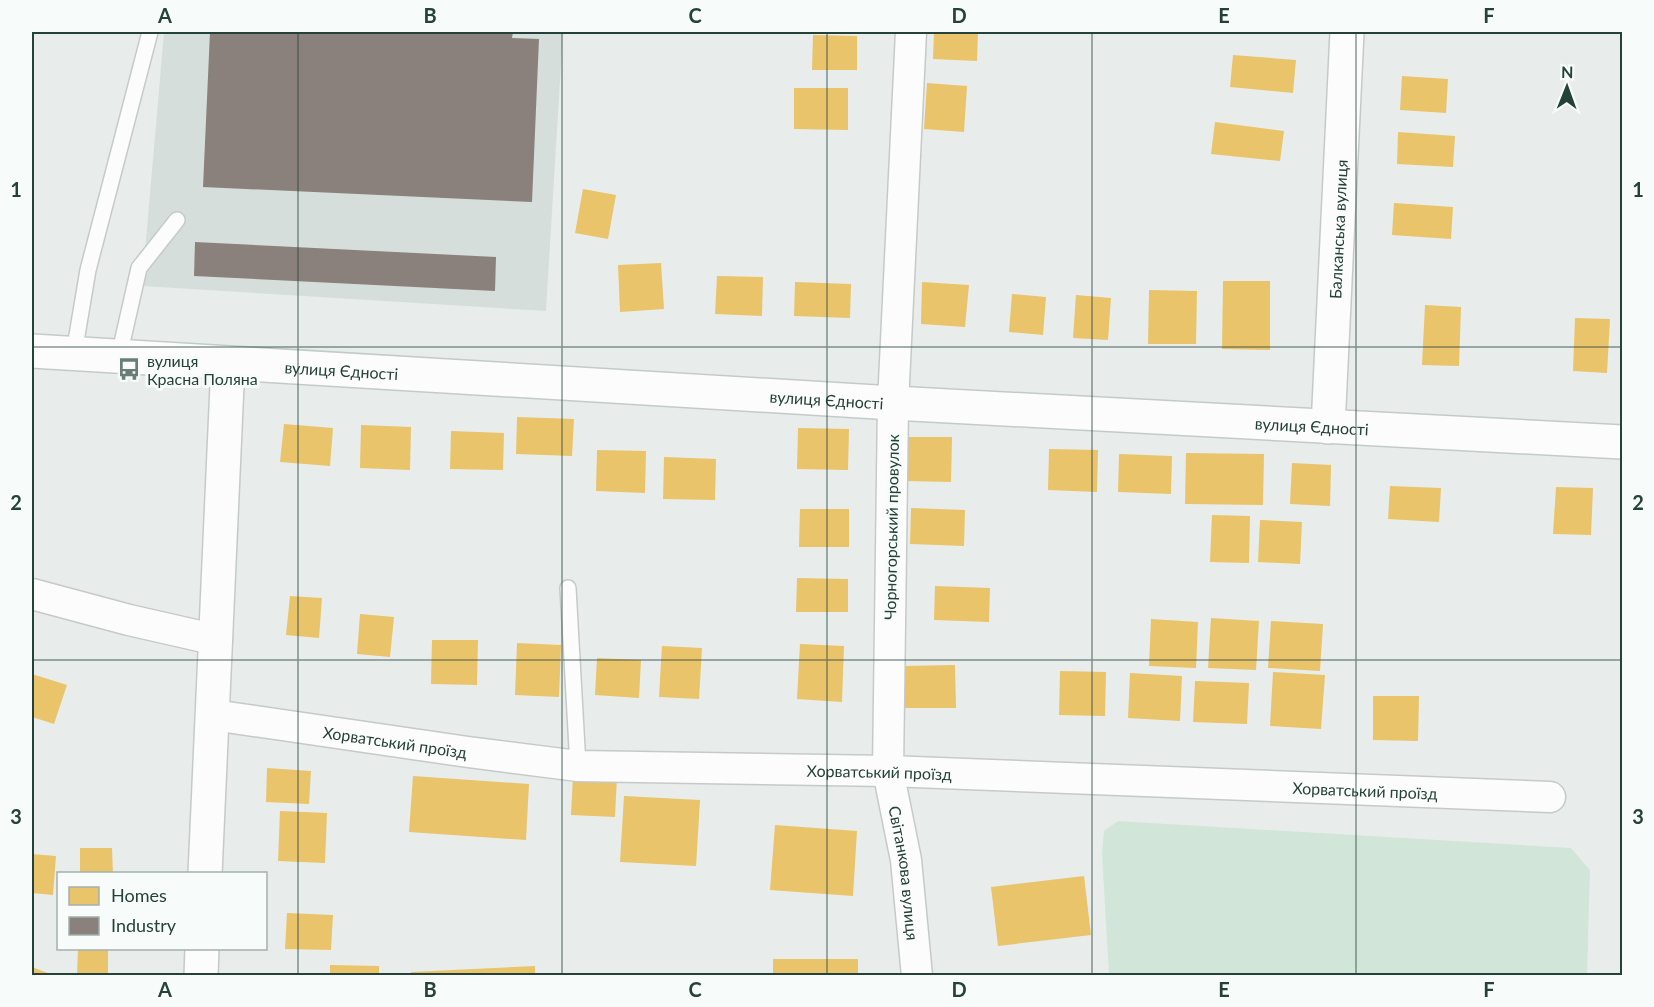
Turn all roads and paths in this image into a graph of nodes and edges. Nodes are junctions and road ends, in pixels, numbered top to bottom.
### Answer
1 (150, 32) edge
2 (911, 32) edge
3 (1347, 32) edge
4 (177, 220) dead end
5 (32, 351) edge
6 (74, 353) junction
7 (119, 356) junction
8 (228, 363) junction
9 (893, 403) junction
10 (1328, 427) junction
11 (1623, 442) edge
12 (568, 588) dead end
13 (32, 594) edge
14 (217, 640) junction
15 (213, 715) junction
16 (578, 766) junction
17 (888, 771) junction
18 (1550, 797) dead end
19 (206, 872) edge
20 (202, 950) edge
21 (201, 975) edge
22 (917, 975) edge

1 - 6 lane
2 - 9 street, Чорногорський провулок
3 - 10 main road, Балканська вулиця
4 - 7 lane
5 - 6 main road, вулиця Єдності
6 - 7 main road, вулиця Єдності
7 - 8 main road, вулиця Єдності
8 - 9 main road, вулиця Єдності
8 - 14 main road
9 - 10 main road, вулиця Єдності
9 - 17 street, Чорногорський провулок
10 - 11 main road, вулиця Єдності
12 - 16 lane
13 - 14 street
14 - 15 main road
15 - 16 street, Хорватський проїзд
15 - 19 main road
16 - 17 street, Хорватський проїзд
17 - 18 street, Хорватський проїзд
17 - 22 street, Світанкова вулиця
20 - 21 main road

